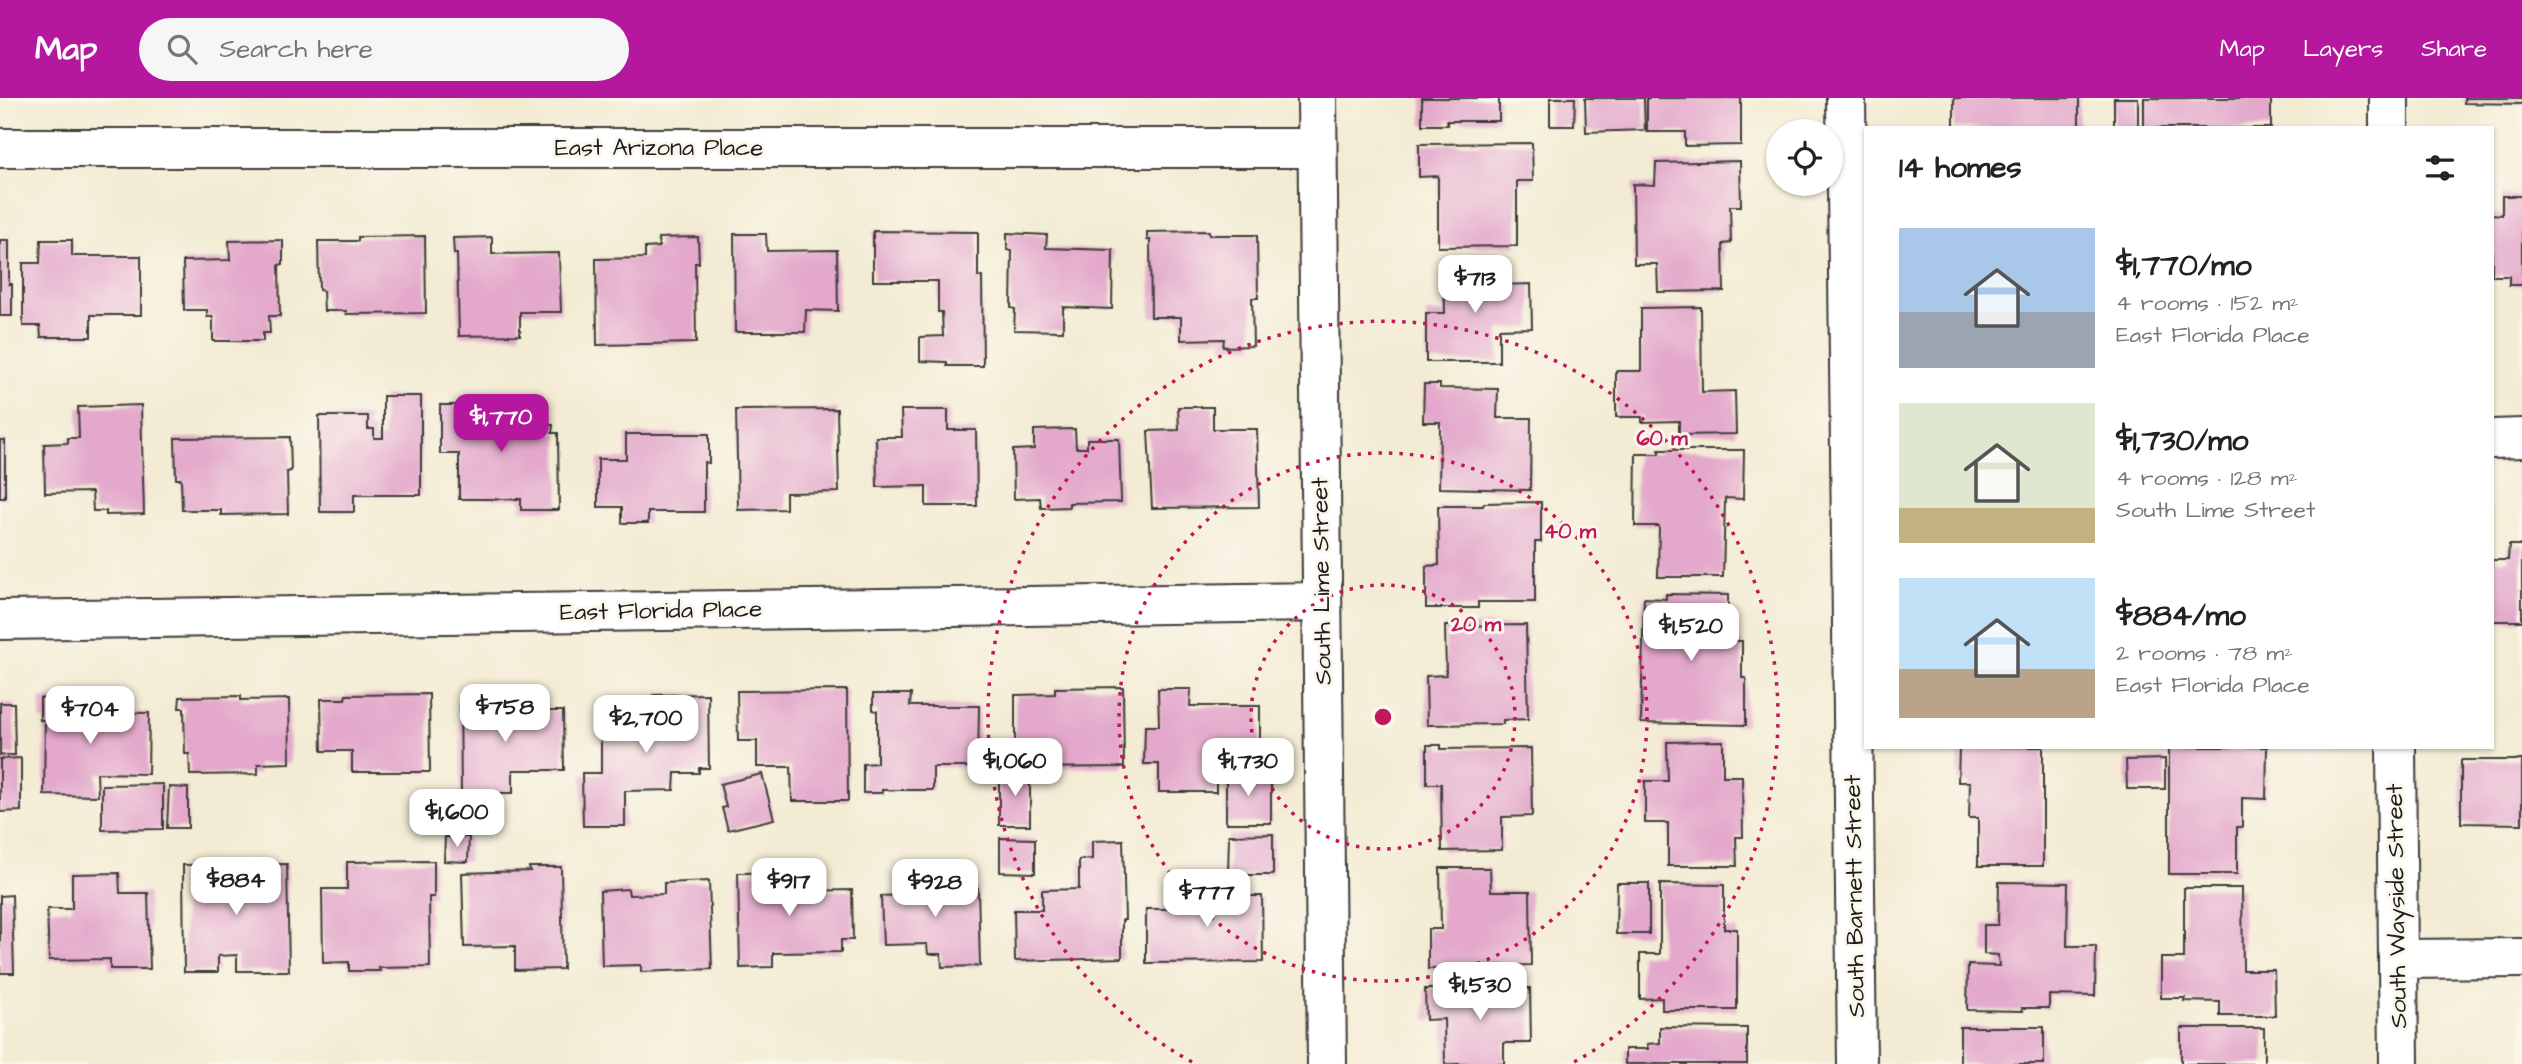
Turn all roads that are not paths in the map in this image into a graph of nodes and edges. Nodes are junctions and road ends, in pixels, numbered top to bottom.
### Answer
1 (1317, 98) edge
2 (1846, 98) edge
3 (2389, 98) edge
4 (2389, 126) edge
5 (0, 148) edge
6 (1317, 148) junction
7 (2522, 438) edge
8 (2494, 439) edge
9 (1322, 602) junction
10 (0, 620) edge
11 (2396, 749) edge
12 (2522, 958) edge
13 (2398, 959) junction
14 (1327, 1064) edge
15 (1857, 1064) edge
16 (2399, 1064) edge

1 - 6 street, South Lime Street
2 - 15 street, South Barnett Street
3 - 4 street
5 - 6 street, East Arizona Place
6 - 9 street, South Lime Street
7 - 8 street
9 - 10 street, East Florida Place
9 - 14 street, South Lime Street
11 - 13 street, South Wayside Street
12 - 13 street
13 - 16 street, South Wayside Street

